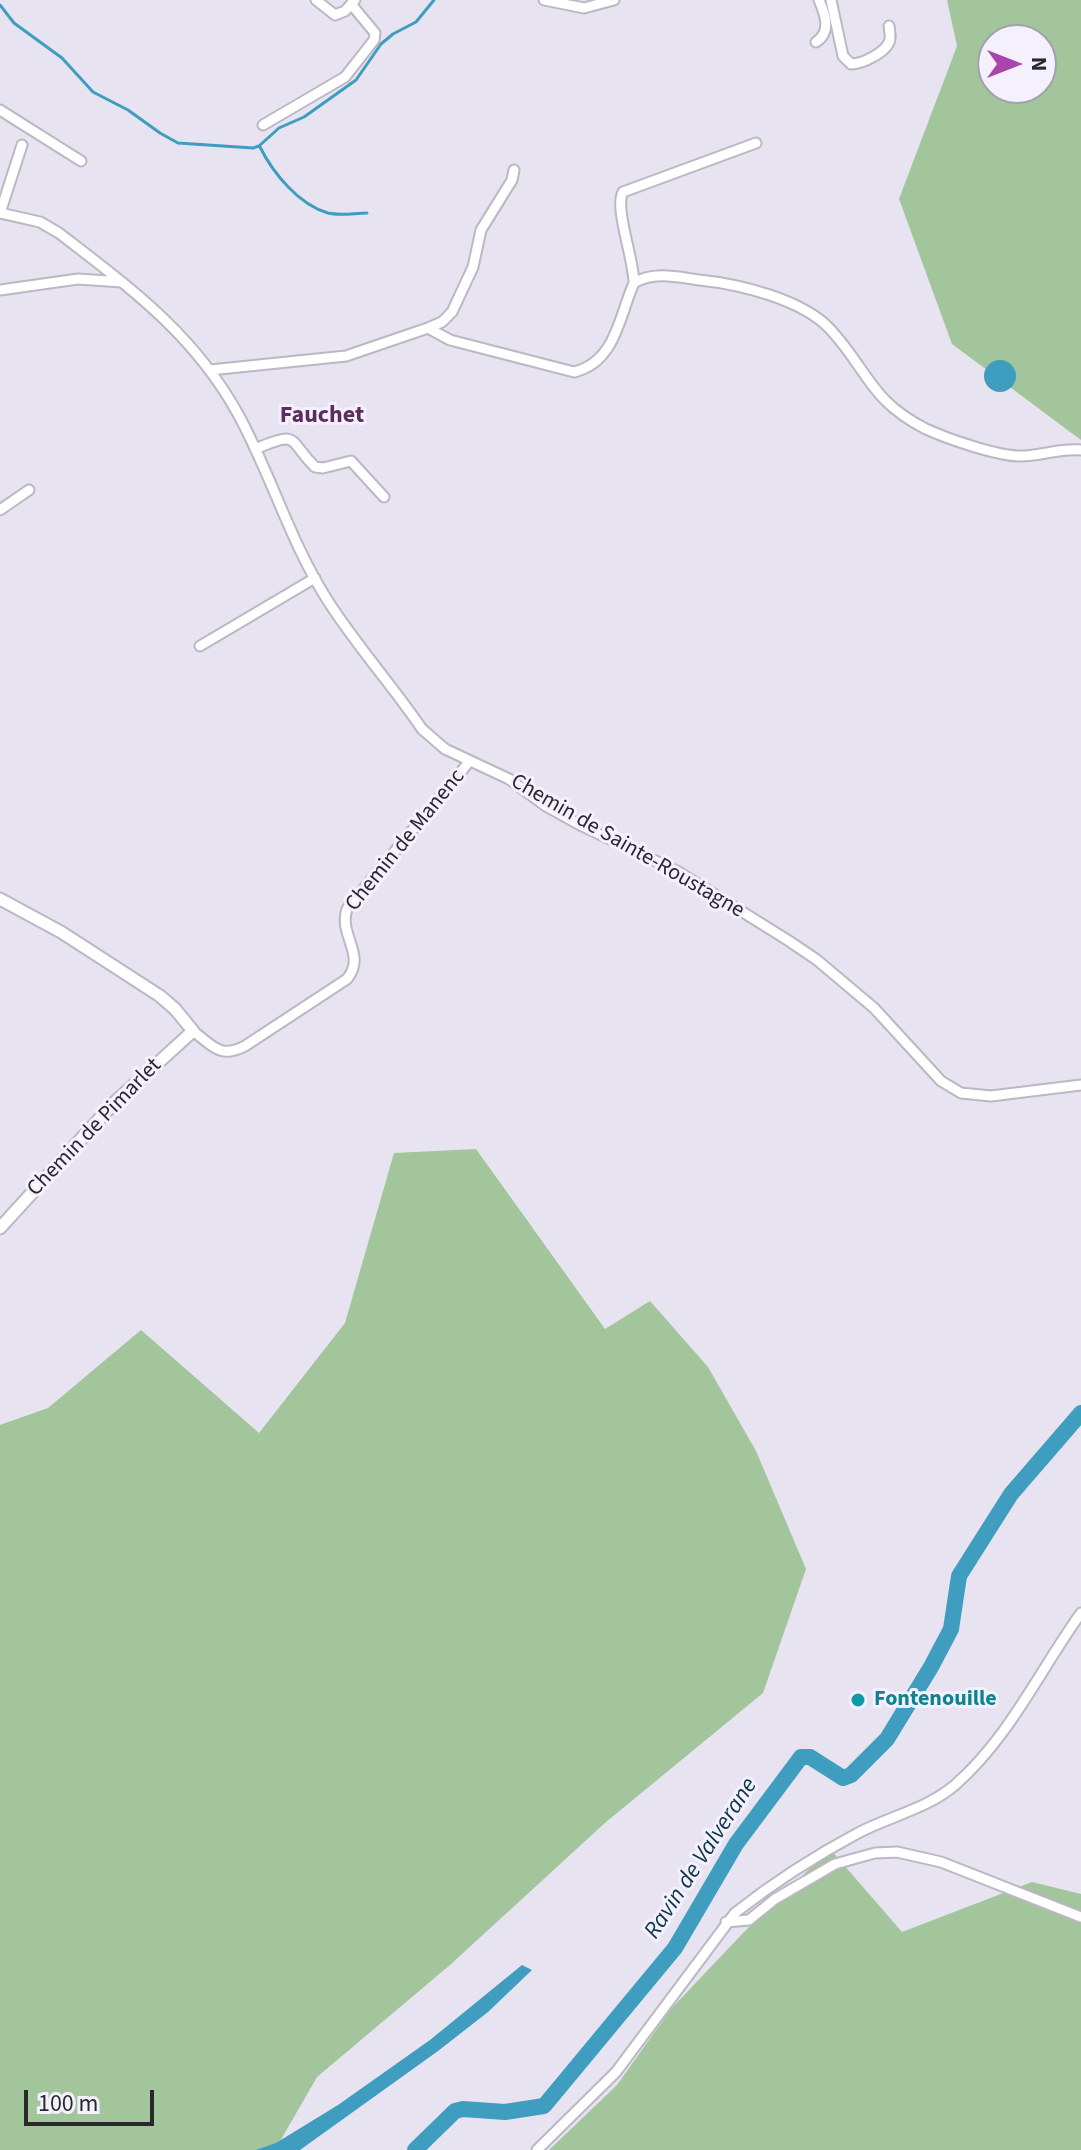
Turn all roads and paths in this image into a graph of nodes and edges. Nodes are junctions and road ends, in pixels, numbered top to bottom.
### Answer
1 (316, 0) edge
2 (544, 0) edge
3 (614, 0) edge
4 (819, 0) edge
5 (831, 0) edge
6 (353, 2) edge
7 (889, 26) dead end
8 (816, 42) dead end
9 (0, 110) edge
10 (263, 125) dead end
11 (756, 143) dead end
12 (22, 145) dead end
13 (81, 161) dead end
14 (514, 170) dead end
15 (0, 213) edge
16 (122, 282) junction
17 (634, 283) junction
18 (0, 290) edge
19 (428, 328) junction
20 (210, 370) junction
21 (255, 449) junction
22 (1081, 450) edge
23 (29, 490) dead end
24 (384, 497) dead end
25 (0, 510) edge
26 (315, 578) junction
27 (200, 646) dead end
28 (469, 762) junction
29 (0, 899) edge
30 (193, 1031) junction
31 (1081, 1085) edge
32 (0, 1228) edge
33 (1081, 1613) edge
34 (1081, 1917) edge
35 (726, 1922) junction
36 (537, 2150) edge

1 - 6 street
2 - 3 street
4 - 8 street
5 - 7 street
6 - 10 street
9 - 13 street
11 - 17 street
12 - 15 street
14 - 19 street
15 - 16 street, Chemin de Sainte-Roustagne
16 - 18 street
16 - 20 street, Chemin de Sainte-Roustagne
17 - 19 street
17 - 22 street
19 - 20 street
20 - 21 street, Chemin de Sainte-Roustagne
21 - 24 street
21 - 26 street, Chemin de Sainte-Roustagne
23 - 25 street
26 - 27 street
26 - 28 street, Chemin de Sainte-Roustagne
28 - 30 street, Chemin de Manenc
28 - 31 street, Chemin de Sainte-Roustagne
29 - 30 street, Chemin de Manenc
30 - 32 street, Chemin de Pimarlet
33 - 35 street
34 - 35 street
35 - 36 street

